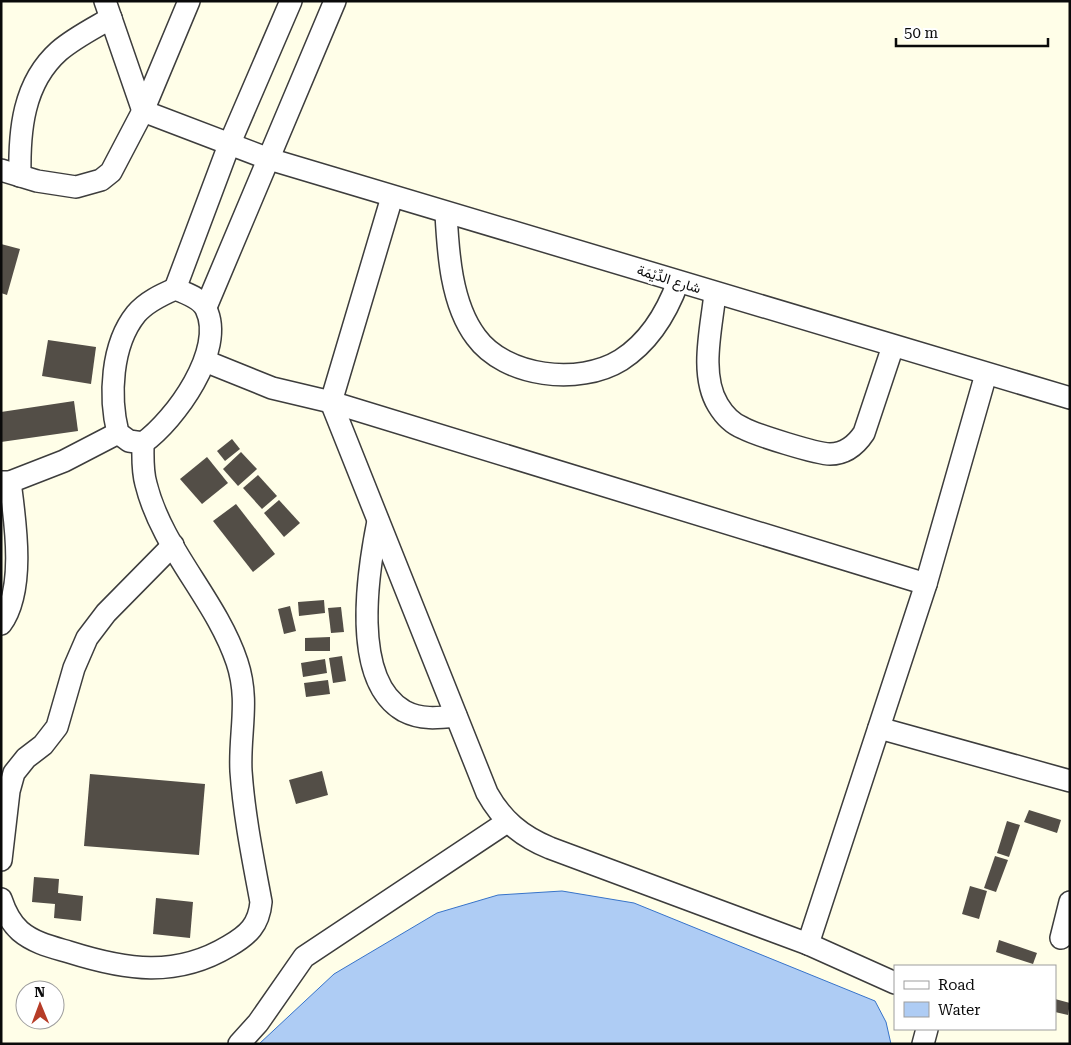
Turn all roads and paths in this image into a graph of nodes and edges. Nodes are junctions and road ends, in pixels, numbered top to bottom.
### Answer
1 (189, 1) edge
2 (291, 1) edge
3 (335, 1) edge
4 (108, 10) edge
5 (143, 111) junction
6 (229, 145) junction
7 (269, 159) junction
8 (11, 173) edge
9 (392, 196) junction
10 (446, 213) junction
11 (678, 282) junction
12 (175, 289) junction
13 (714, 293) junction
14 (206, 307) junction
15 (893, 346) junction
16 (205, 361) junction
17 (986, 374) junction
18 (1070, 398) edge
19 (331, 402) junction
20 (118, 433) junction
21 (143, 443) junction
22 (5, 482) edge
23 (378, 521) junction
24 (173, 545) junction
25 (926, 584) junction
26 (1, 624) edge
27 (456, 716) junction
28 (879, 728) junction
29 (1070, 781) edge
30 (507, 822) junction
31 (1, 860) edge
32 (1, 899) edge
33 (1070, 902) edge
34 (1061, 938) dead end
35 (808, 944) junction
36 (894, 983) edge
37 (927, 1030) edge
38 (239, 1044) edge
39 (923, 1044) edge

1 - 5 lane
2 - 6 lane
3 - 7 lane
4 - 5 lane
4 - 8 lane
5 - 6 lane, شارع الدِّيْمَة
5 - 8 lane
6 - 7 lane, شارع الدِّيْمَة
6 - 12 lane
7 - 9 lane, شارع الدِّيْمَة
7 - 14 lane
9 - 10 lane, شارع الدِّيْمَة
9 - 19 lane
10 - 11 lane, شارع الدِّيْمَة
10 - 11 lane
11 - 13 lane, شارع الدِّيْمَة
12 - 14 lane
12 - 20 lane
13 - 15 lane, شارع الدِّيْمَة
13 - 15 lane
14 - 16 lane
15 - 17 lane, شارع الدِّيْمَة
16 - 19 lane
16 - 21 lane
17 - 18 lane, شارع الدِّيْمَة
17 - 25 lane
19 - 23 lane
19 - 25 lane
20 - 21 lane
20 - 22 lane
21 - 24 lane
22 - 26 lane
23 - 27 lane
23 - 27 lane
24 - 31 lane
24 - 32 lane
25 - 28 lane
27 - 30 lane
28 - 29 lane
28 - 35 lane
30 - 35 lane
30 - 38 lane
33 - 34 lane
35 - 36 lane
37 - 39 lane

